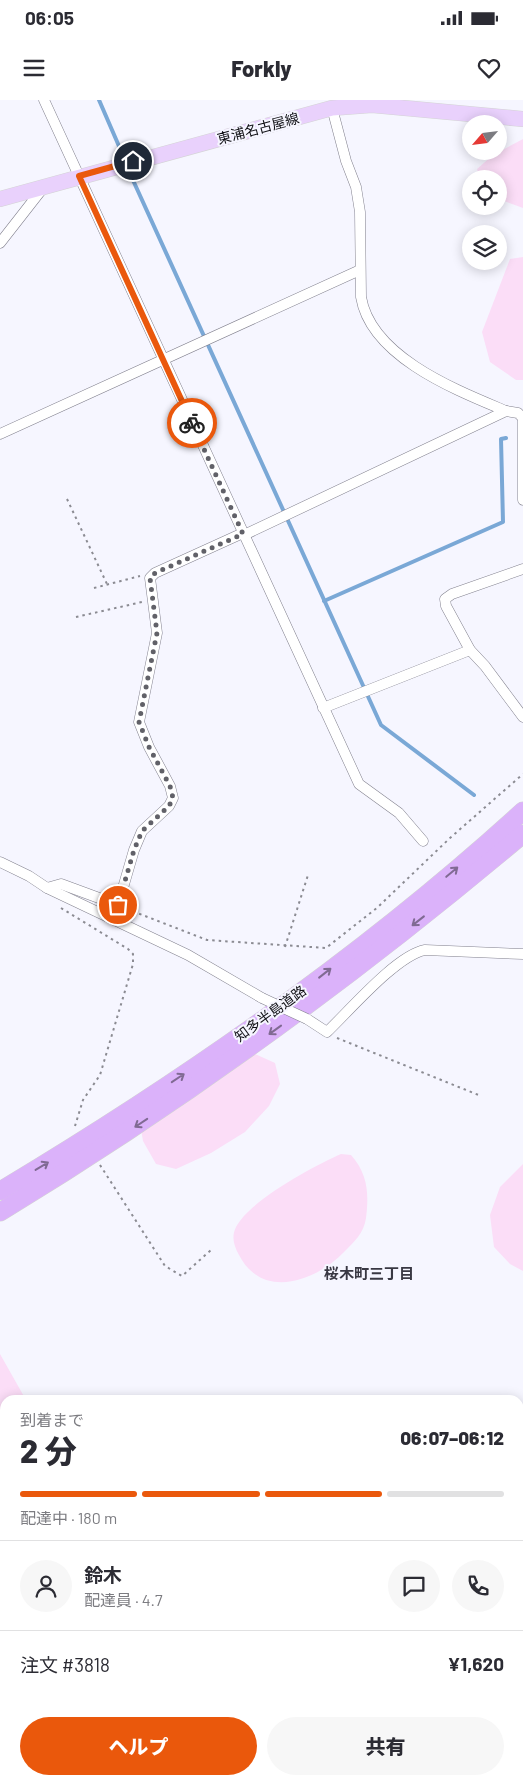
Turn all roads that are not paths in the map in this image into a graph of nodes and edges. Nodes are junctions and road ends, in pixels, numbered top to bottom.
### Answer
1 (44, 100) edge
2 (332, 108) junction
3 (523, 119) edge
4 (79, 176) junction
5 (43, 188) junction
6 (0, 199) edge
7 (0, 242) edge
8 (360, 270) junction
9 (163, 358) junction
10 (506, 411) junction
11 (0, 434) edge
12 (523, 500) edge
13 (243, 534) junction
14 (523, 570) edge
15 (470, 650) junction
16 (323, 708) junction
17 (523, 716) edge
18 (523, 811) edge
19 (523, 834) edge
20 (423, 841) dead end
21 (0, 862) edge
22 (47, 888) junction
23 (523, 954) edge
24 (0, 1191) edge
25 (0, 1212) edge

1 - 4 street
2 - 3 main road, 東浦名古屋線
2 - 4 main road, 東浦名古屋線
2 - 8 street
4 - 5 main road, 東浦名古屋線
4 - 9 street
5 - 6 main road, 東浦名古屋線
5 - 7 street
8 - 9 street
8 - 10 street
9 - 11 street
9 - 13 street
10 - 12 street
10 - 13 street
13 - 16 street
13 - 22 street
14 - 15 street
15 - 16 street
15 - 17 street
16 - 20 street
24 -> 18 highway, 知多半島道路
19 -> 25 highway, 知多半島道路
21 - 22 street
22 - 23 street, bridge

